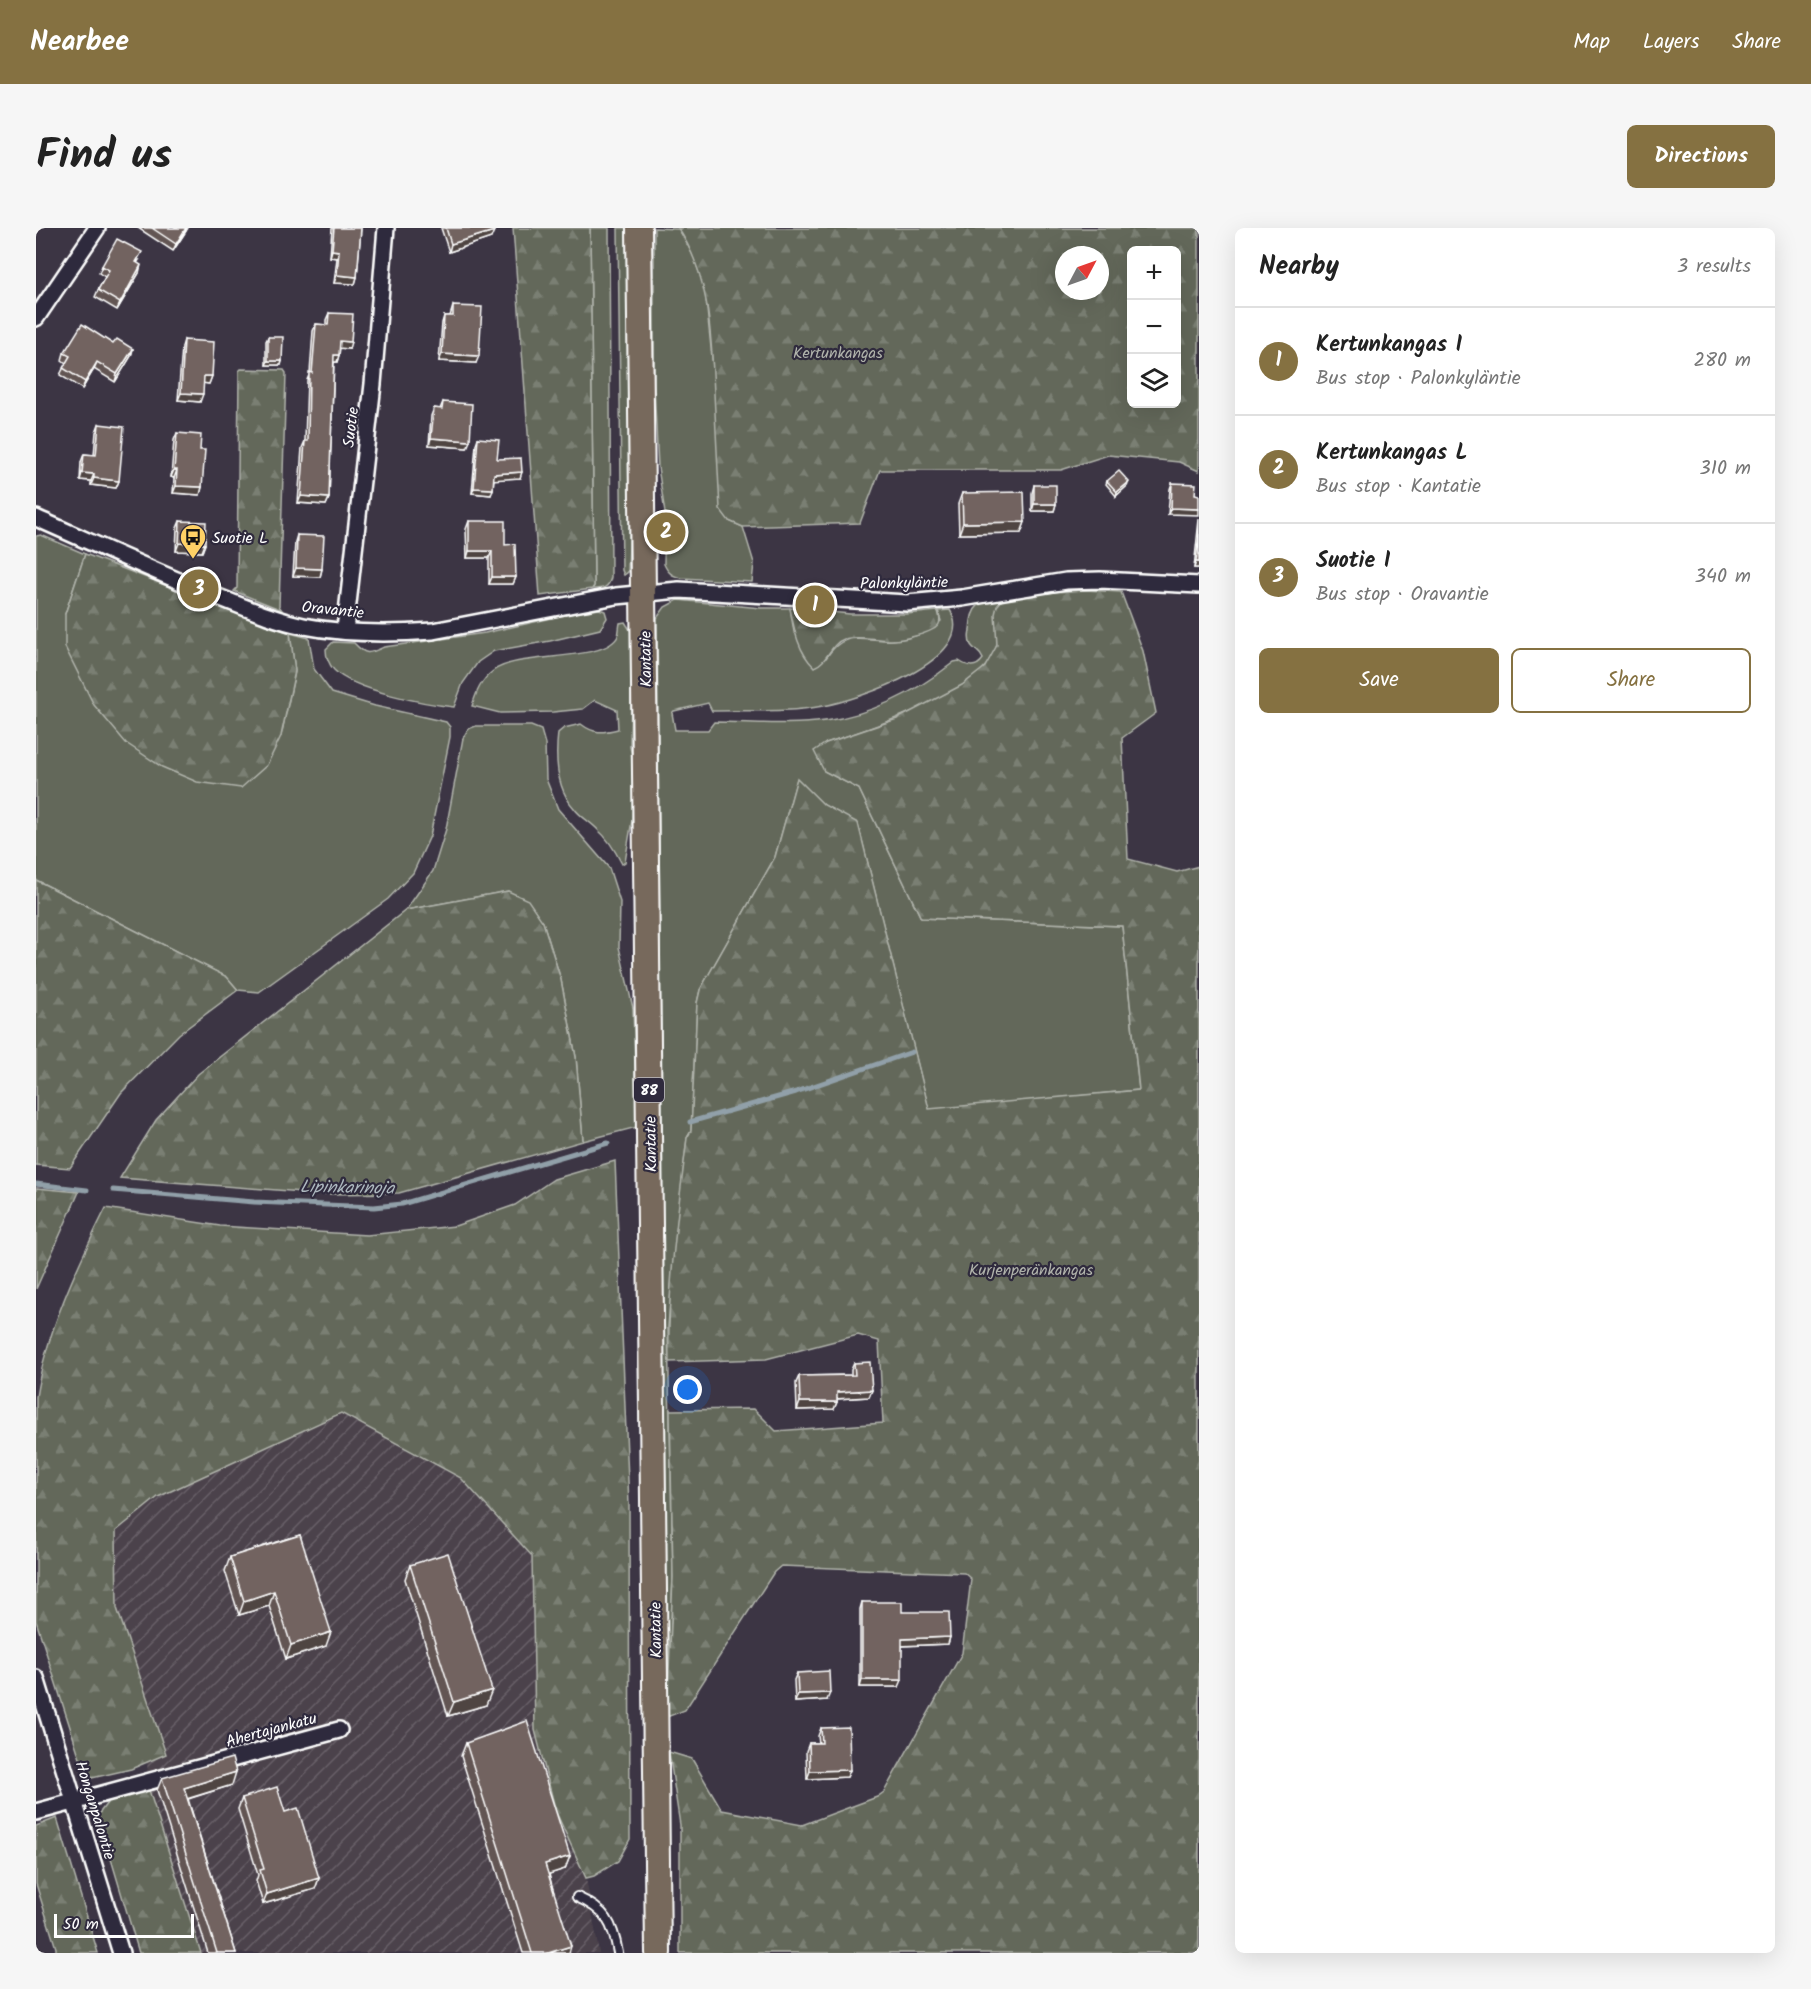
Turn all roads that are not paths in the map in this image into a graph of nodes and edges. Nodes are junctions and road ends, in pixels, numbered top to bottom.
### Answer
1 (97, 228) edge
2 (386, 228) edge
3 (639, 228) edge
4 (36, 318) edge
5 (36, 518) edge
6 (1199, 585) edge
7 (644, 593) junction
8 (345, 630) junction
9 (36, 1678) edge
10 (339, 1730) dead end
11 (74, 1801) junction
12 (36, 1812) edge
13 (577, 1898) dead end
14 (121, 1953) edge
15 (618, 1953) edge
16 (658, 1953) edge

1 - 4 street
2 - 8 street, Suotie
3 - 7 main road, Kantatie / 88
5 - 8 street, Oravantie
6 - 7 street, Palonkyläntie
7 - 8 street, Oravantie
7 - 16 main road, Kantatie / 88
9 - 11 street, Honganpalontie
10 - 11 street, Ahertajankatu
11 - 12 street, Ahertajankatu
11 - 14 street, Honganpalontie
13 - 15 lane

